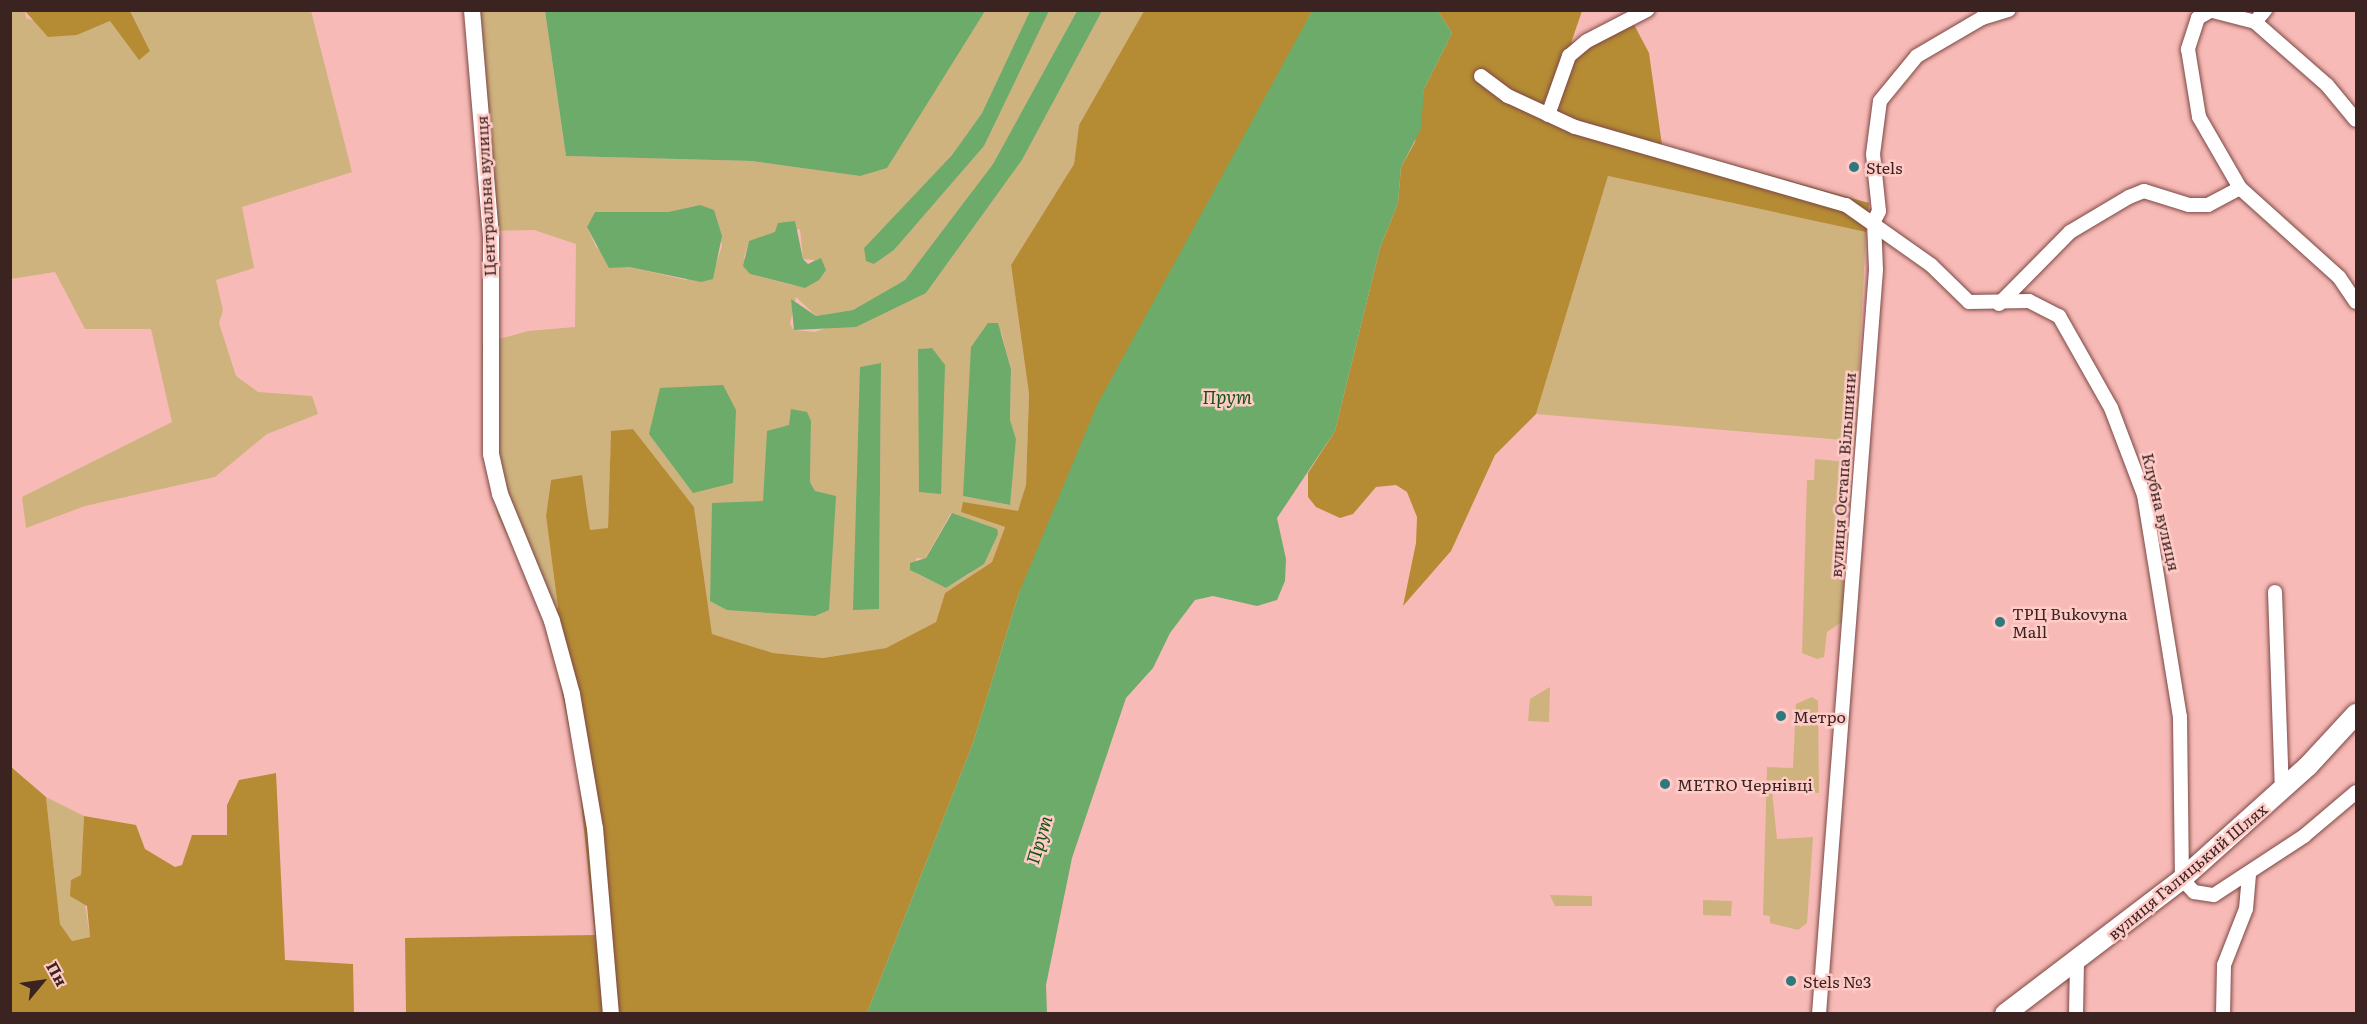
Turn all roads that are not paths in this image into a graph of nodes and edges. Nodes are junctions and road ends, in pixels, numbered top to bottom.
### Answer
1 (472, 10) edge
2 (1647, 10) edge
3 (2009, 10) edge
4 (2265, 10) edge
5 (2210, 11) edge
6 (1979, 14) edge
7 (2255, 22) junction
8 (1481, 76) dead end
9 (1548, 115) junction
10 (2356, 120) edge
11 (2240, 188) junction
12 (1874, 221) junction
13 (2356, 302) edge
14 (1999, 304) junction
15 (2275, 592) dead end
16 (2356, 714) edge
17 (2282, 790) junction
18 (2356, 792) edge
19 (2249, 874) junction
20 (2182, 879) junction
21 (2077, 962) junction
22 (611, 1014) edge
23 (1819, 1014) edge
24 (2005, 1014) edge
25 (2076, 1014) edge
26 (2223, 1014) edge

1 - 22 main road, Центральна вулиця
2 - 9 street
3 - 6 street, вулиця Остапа Вільшини
4 - 7 street
5 - 7 street
5 - 11 street
6 - 12 street, вулиця Остапа Вільшини
7 - 10 street
8 - 9 street, Клубна вулиця
9 - 12 street, Клубна вулиця
11 - 13 street
11 - 14 street
12 - 14 street, Клубна вулиця
12 - 23 street, вулиця Остапа Вільшини
14 - 20 street, Клубна вулиця
15 - 17 street
16 - 17 highway, вулиця Галицький Шлях
17 - 20 highway, вулиця Галицький Шлях
18 - 19 street
19 - 20 street
19 - 26 street
20 - 21 highway, вулиця Галицький Шлях
21 - 24 highway, вулиця Галицький Шлях
21 - 25 street

